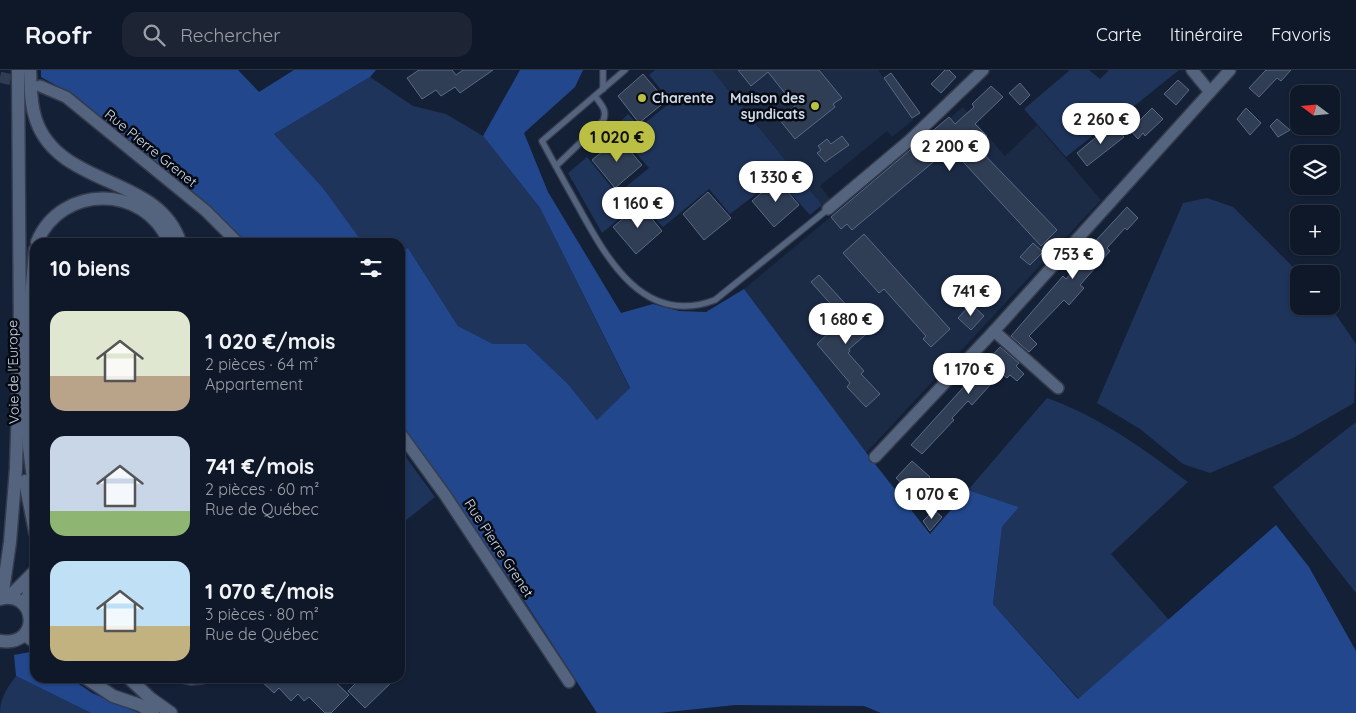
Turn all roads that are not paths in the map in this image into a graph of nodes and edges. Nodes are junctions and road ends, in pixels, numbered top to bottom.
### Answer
1 (18, 70) edge
2 (25, 70) edge
3 (30, 70) edge
4 (603, 70) edge
5 (625, 70) edge
6 (983, 70) edge
7 (1192, 70) edge
8 (1230, 70) edge
9 (40, 86) dead end
10 (603, 90) junction
11 (1210, 92) junction
12 (595, 96) junction
13 (556, 166) junction
14 (828, 209) joint
15 (40, 238) edge
16 (167, 238) edge
17 (179, 238) edge
18 (233, 238) edge
19 (30, 288) edge
20 (994, 331) junction
21 (24, 334) junction
22 (1058, 388) dead end
23 (405, 440) edge
24 (30, 455) edge
25 (875, 457) dead end
26 (30, 511) edge
27 (3, 570) edge
28 (30, 575) edge
29 (30, 589) edge
30 (4, 598) edge
31 (25, 606) junction
32 (30, 638) edge
33 (1, 642) edge
34 (569, 682) dead end
35 (94, 683) edge
36 (124, 683) edge
37 (134, 683) edge
38 (153, 713) edge
39 (158, 713) edge
40 (171, 713) edge

1 - 21 main road
2 - 21 main road, Voie de l'Europe
3 - 17 main road
4 - 10 lane
5 - 10 lane
6 - 14 street
7 - 11 street
8 - 11 street
9 - 18 street, Rue Pierre Grenet
10 - 12 lane
11 - 20 street
12 - 13 lane
12 - 13 lane
13 - 14 lane
15 - 16 main road
19 - 21 main road
20 - 22 street
20 - 25 street
21 - 24 main road, Voie de l'Europe
21 - 26 main road, Voie de l'Europe
21 - 27 main road
23 - 34 street, Rue Pierre Grenet
27 - 30 main road
28 - 30 main road
29 - 31 main road
30 - 31 main road
31 - 32 main road
32 - 33 main road
35 - 38 main road
36 - 39 main road
37 - 40 main road

